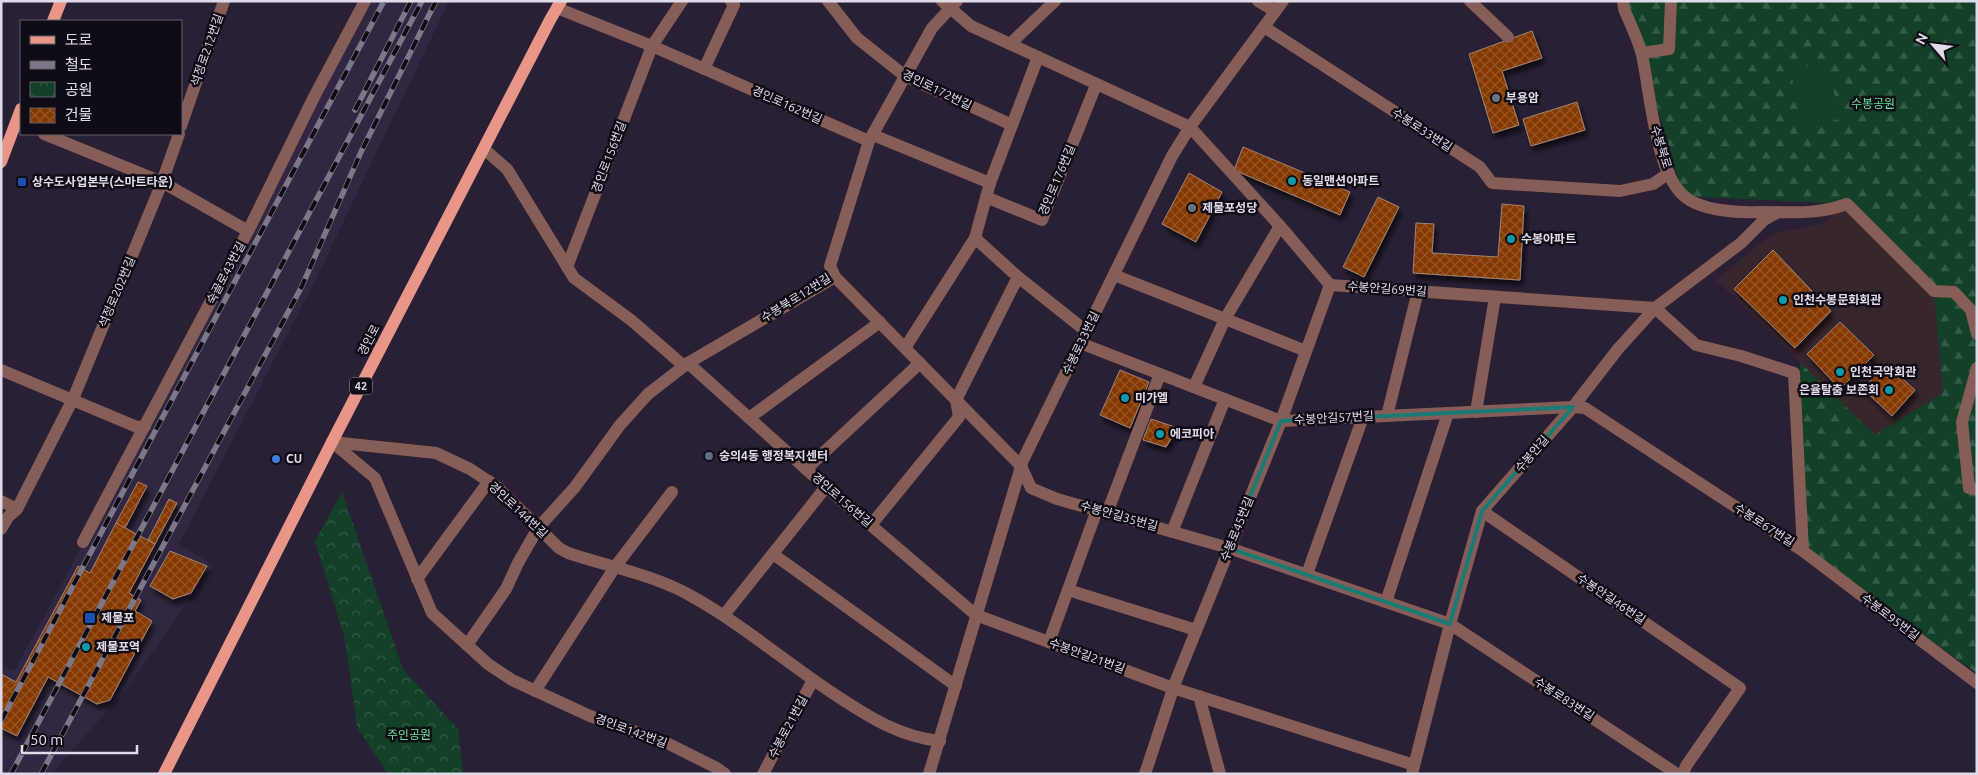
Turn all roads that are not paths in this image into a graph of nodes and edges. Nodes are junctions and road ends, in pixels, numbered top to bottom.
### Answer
1 (61, 1) edge
2 (224, 1) edge
3 (365, 1) edge
4 (682, 1) edge
5 (731, 1) edge
6 (828, 1) edge
7 (1055, 1) edge
8 (1258, 1) edge
9 (1470, 1) edge
10 (1623, 1) edge
11 (1670, 1) edge
12 (559, 4) edge
13 (949, 4) edge
14 (1279, 6) edge
15 (54, 20) edge
16 (1264, 27) junction
17 (1508, 38) dead end
18 (1010, 44) junction
19 (652, 46) junction
20 (1642, 53) junction
21 (1038, 57) junction
22 (704, 69) junction
23 (905, 76) junction
24 (1096, 85) junction
25 (182, 123) edge
26 (19, 124) edge
27 (1012, 126) junction
28 (1190, 127) junction
29 (46, 135) edge
30 (179, 135) edge
31 (871, 138) junction
32 (484, 149) junction
33 (1, 162) edge
34 (1669, 173) junction
35 (990, 183) junction
36 (162, 184) junction
37 (986, 197) junction
38 (1778, 212) junction
39 (1280, 226) junction
40 (248, 231) junction
41 (975, 238) junction
42 (566, 267) junction
43 (1114, 275) junction
44 (1018, 276) junction
45 (835, 277) junction
46 (1330, 285) junction
47 (1418, 291) junction
48 (1494, 297) junction
49 (1656, 308) junction
50 (1225, 319) junction
51 (880, 322) junction
52 (1086, 331) junction
53 (1977, 334) edge
54 (1080, 344) junction
55 (906, 348) junction
56 (1306, 351) junction
57 (920, 363) junction
58 (686, 364) junction
59 (1977, 368) edge
60 (1, 370) edge
61 (1160, 374) junction
62 (1194, 387) junction
63 (73, 399) junction
64 (1225, 399) junction
65 (956, 400) junction
66 (1573, 407) junction
67 (1476, 412) junction
68 (1448, 413) junction
69 (1387, 416) junction
70 (1363, 417) junction
71 (749, 418) junction
72 (1281, 421) junction
73 (145, 426) junction
74 (332, 442) junction
75 (1021, 466) junction
76 (806, 469) junction
77 (489, 481) junction
78 (826, 487) junction
79 (1977, 490) edge
80 (672, 492) dead end
81 (1, 501) edge
82 (18, 509) junction
83 (1102, 511) junction
84 (1482, 511) junction
85 (871, 525) junction
86 (538, 528) junction
87 (1, 529) edge
88 (1172, 532) junction
89 (83, 542) dead end
90 (1229, 548) junction
91 (1803, 551) junction
92 (773, 554) junction
93 (615, 567) junction
94 (1307, 574) junction
95 (417, 579) junction
96 (1068, 590) junction
97 (1386, 602) junction
98 (724, 615) junction
99 (976, 615) junction
100 (1450, 624) junction
101 (1196, 630) junction
102 (1049, 642) junction
103 (467, 645) junction
104 (813, 680) junction
105 (1977, 684) edge
106 (956, 686) junction
107 (1173, 688) junction
108 (535, 690) junction
109 (1199, 696) junction
110 (940, 741) junction
111 (1413, 769) edge
112 (164, 774) edge
113 (725, 774) edge
114 (762, 774) edge
115 (929, 774) edge
116 (1145, 774) edge
117 (1220, 774) edge
118 (1677, 774) edge
119 (1683, 774) edge

1 - 15 main road
2 - 25 street, 석정로212번길
3 - 40 street, 숙골로43번길
4 - 19 street
5 - 22 street
6 - 23 street, 경인로172번길
7 - 18 street
8 - 14 street
9 - 17 street
10 - 20 street, 수봉북로
11 - 20 street
12 - 19 street, 경인로162번길
12 - 32 main road, 경인로 / 42
13 - 18 street
13 - 23 street, 수봉북로12번길
14 - 16 street, 수봉로33번길
16 - 28 street, 수봉로33번길
16 - 34 street, 수봉로33번길
18 - 21 street
19 - 22 street, 경인로162번길
19 - 42 street, 경인로156번길
20 - 34 street, 수봉북로
21 - 24 street
21 - 27 street
22 - 31 street, 경인로162번길
23 - 27 street, 경인로172번길
23 - 31 street, 수봉북로12번길
24 - 28 street
24 - 37 street, 경인로176번길
26 - 33 main road
27 - 35 street
28 - 39 street, 수봉안길69번길
28 - 43 street, 수봉로33번길
29 - 36 street
30 - 36 street
31 - 35 street, 경인로162번길
31 - 45 street, 수봉북로12번길
32 - 42 street, 경인로156번길
32 - 74 main road, 경인로 / 42
34 - 38 street, 수봉북로
35 - 37 street
36 - 40 street
36 - 63 street, 석정로202번길
37 - 41 street
38 - 49 street, 수봉안길
38 - 53 street, 수봉북로
39 - 46 street, 수봉안길69번길
39 - 50 street
40 - 73 street, 숙골로43번길
41 - 44 street
41 - 55 street
42 - 58 street, 경인로156번길
43 - 50 street
43 - 52 street, 수봉로33번길
44 - 52 street
44 - 65 street
45 - 51 street, 수봉안길35번길
45 - 58 street, 수봉북로12번길
46 - 47 street, 수봉안길69번길
46 - 56 street, 수봉로45번길
47 - 48 street, 수봉안길69번길
47 - 69 street
48 - 49 street, 수봉안길69번길
48 - 67 street
49 - 66 street, 수봉안길
49 - 91 street, 수봉로67번길
50 - 56 street
50 - 62 street
51 - 55 street, 수봉안길35번길
51 - 71 street
52 - 54 street, 수봉로33번길
54 - 61 street, 수봉안길57번길
54 - 75 street, 수봉로33번길
55 - 57 street, 수봉안길35번길
56 - 72 street, 수봉로45번길
57 - 65 street, 수봉안길35번길
57 - 76 street
58 - 71 street, 경인로156번길
58 - 86 street, 수봉북로12번길
59 - 79 street
60 - 63 street
61 - 62 street, 수봉안길57번길
61 - 83 street
62 - 64 street, 수봉안길57번길
63 - 73 street
63 - 82 street, 석정로202번길
64 - 72 street, 수봉안길57번길
64 - 88 street
65 - 75 street, 수봉안길35번길
65 - 85 street
66 - 67 street, 수봉안길57번길
66 - 84 street, 수봉안길
66 - 91 street, 수봉로67번길
67 - 68 street, 수봉안길57번길
68 - 69 street, 수봉안길57번길
68 - 97 street
69 - 70 street, 수봉안길57번길
70 - 72 street, 수봉안길57번길
70 - 94 street
71 - 76 street, 경인로156번길
72 - 90 street, 수봉로45번길
73 - 89 street, 숙골로43번길
74 - 77 street, 경인로144번길
74 - 95 street, 경인로142번길
74 - 112 main road, 경인로 / 42
75 - 83 street, 수봉안길35번길
75 - 99 street, 수봉로33번길
76 - 78 street, 경인로156번길
77 - 86 street, 경인로144번길
77 - 95 street
78 - 85 street, 경인로156번길
78 - 92 street
80 - 93 street
81 - 82 street
82 - 87 street
83 - 88 street, 수봉안길35번길
83 - 96 street
84 - 100 street, 수봉안길
84 - 119 street, 수봉안길46번길
85 - 99 street, 경인로156번길
86 - 93 street, 경인로144번길
86 - 103 street
88 - 90 street, 수봉안길35번길
90 - 94 street, 수봉안길35번길
90 - 101 street, 수봉로45번길
91 - 105 street, 수봉로95번길
92 - 98 street
92 - 106 street
93 - 98 street, 경인로144번길
93 - 108 street
94 - 97 street, 수봉안길35번길
95 - 103 street, 경인로142번길
96 - 101 street
96 - 102 street
97 - 100 street, 수봉안길35번길
98 - 104 street, 경인로144번길
99 - 102 street, 수봉안길21번길
99 - 106 street, 수봉로33번길
100 - 111 street, 수봉안길
100 - 118 street, 수봉로83번길
101 - 107 street, 수봉로45번길
102 - 107 street, 수봉안길21번길
103 - 108 street, 경인로142번길
104 - 110 street, 경인로144번길
104 - 114 street, 수봉로21번길
106 - 110 street, 수봉로33번길
107 - 109 street, 수봉안길21번길
107 - 116 street, 수봉로45번길
108 - 113 street, 경인로142번길
109 - 111 street, 수봉안길21번길
109 - 117 street
110 - 115 street, 수봉로33번길

